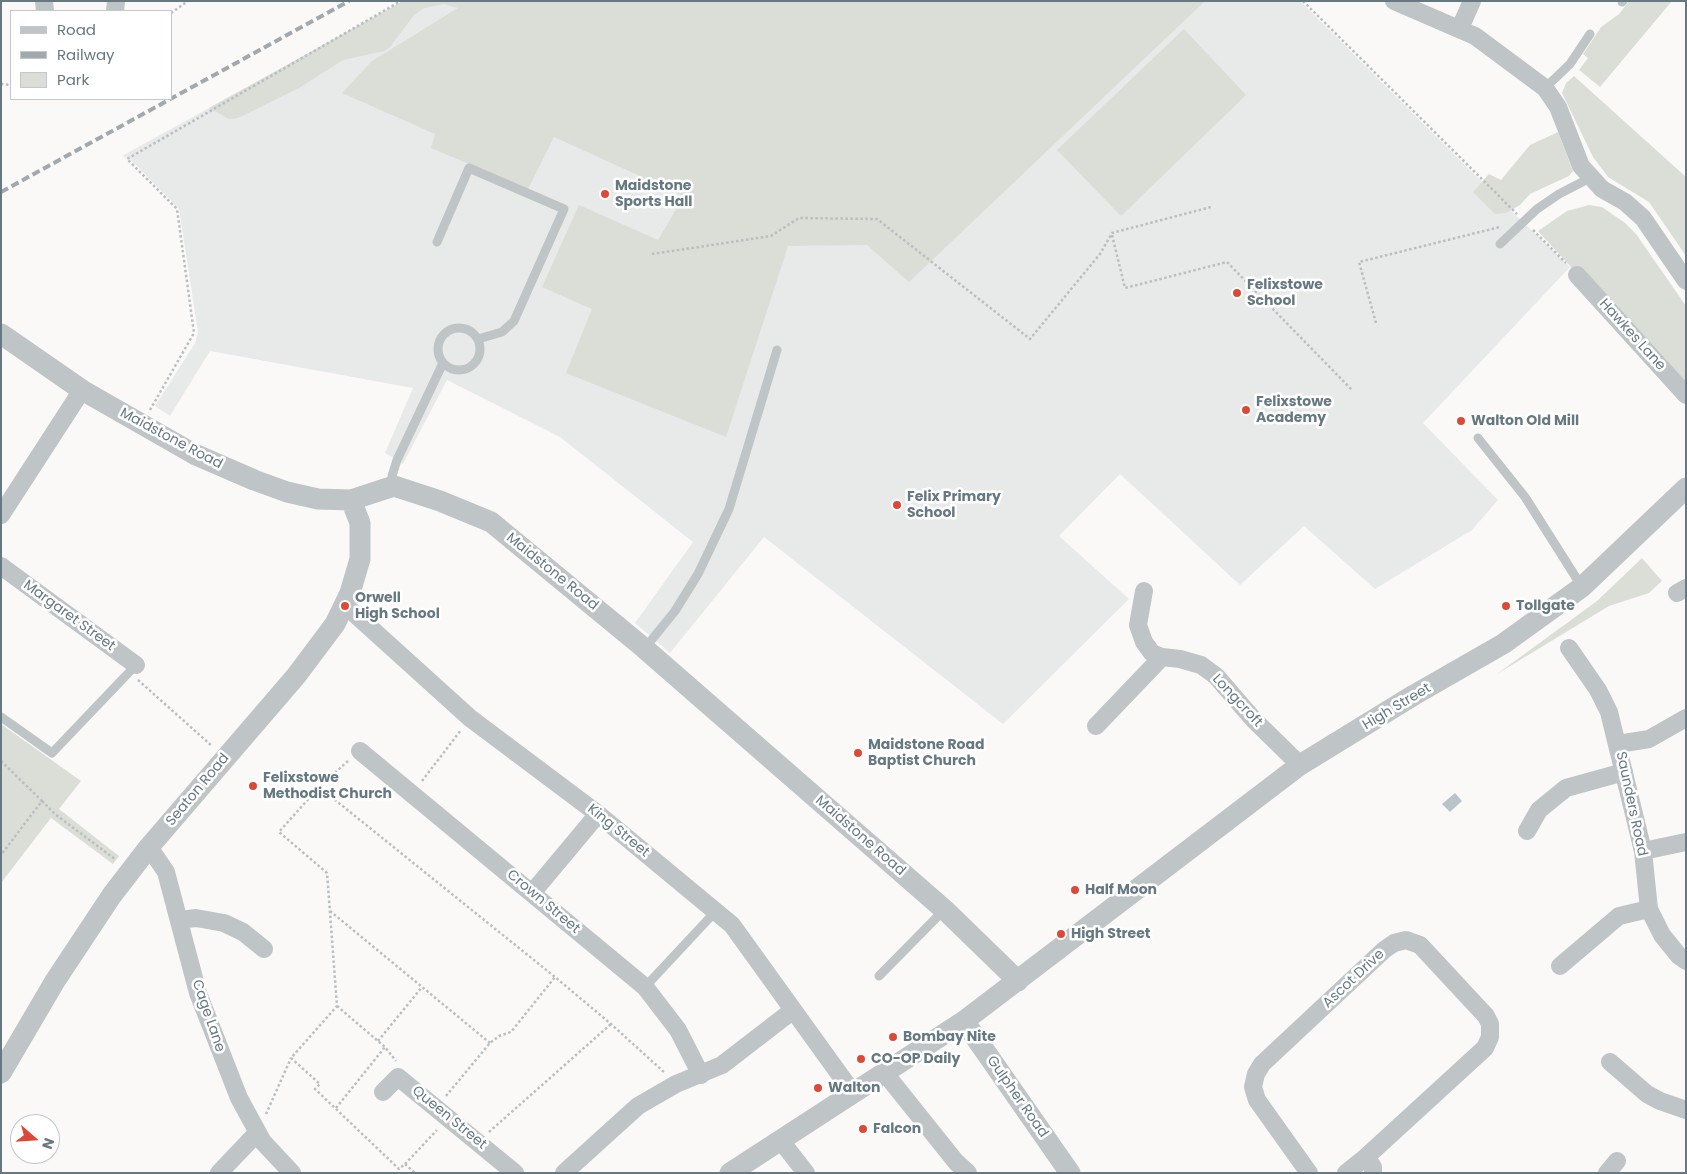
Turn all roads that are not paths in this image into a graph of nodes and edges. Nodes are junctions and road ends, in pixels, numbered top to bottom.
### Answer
1 (1394, 1) edge
2 (1472, 1) edge
3 (1460, 28) junction
4 (1590, 34) dead end
5 (1545, 88) junction
6 (1590, 178) junction
7 (437, 242) dead end
8 (1500, 244) dead end
9 (1577, 275) road end
10 (1686, 281) edge
11 (1, 334) edge
12 (478, 339) junction
13 (777, 350) dead end
14 (443, 363) junction
15 (82, 390) junction
16 (1686, 395) edge
17 (1478, 438) dead end
18 (394, 486) junction
19 (1686, 488) edge
20 (351, 500) junction
21 (1, 515) edge
22 (1, 566) edge
23 (1582, 587) junction
24 (1144, 591) dead end
25 (345, 605) junction
26 (644, 648) junction
27 (1569, 648) dead end
28 (1162, 658) junction
29 (133, 669) joint
30 (1, 716) edge
31 (1686, 718) edge
32 (1096, 726) dead end
33 (1618, 744) junction
34 (360, 750) road end
35 (1300, 766) junction
36 (1624, 772) junction
37 (598, 814) junction
38 (1527, 831) dead end
39 (1686, 842) edge
40 (150, 847) junction
41 (1643, 851) junction
42 (532, 893) junction
43 (944, 909) junction
44 (1649, 909) junction
45 (716, 912) junction
46 (179, 920) junction
47 (264, 948) dead end
48 (1686, 961) edge
49 (1560, 966) dead end
50 (879, 976) dead end
51 (1018, 981) junction
52 (645, 987) junction
53 (792, 1010) junction
54 (964, 1020) junction
55 (1610, 1062) dead end
56 (884, 1072) junction
57 (1, 1073) edge
58 (701, 1075) junction
59 (383, 1092) dead end
60 (853, 1093) junction
61 (1686, 1110) edge
62 (257, 1133) junction
63 (781, 1142) junction
64 (1370, 1165) edge
65 (735, 1171) edge
66 (219, 1173) edge
67 (292, 1173) edge
68 (515, 1173) edge
69 (564, 1173) edge
70 (806, 1173) edge
71 (968, 1173) edge
72 (1070, 1173) edge
73 (1308, 1173) edge
74 (1346, 1173) edge

1 - 3 street
2 - 3 street
3 - 5 street
4 - 5 lane
5 - 6 street
6 - 8 lane
6 - 10 street
7 - 12 lane
9 - 16 street, Hawkes Lane
11 - 15 street, Maidstone Road
12 - 14 lane
12 - 14 lane
13 - 26 lane
14 - 18 lane
15 - 20 street, Maidstone Road
15 - 21 street
17 - 23 lane
18 - 20 street, Maidstone Road
18 - 26 street, Maidstone Road
19 - 23 street, High Street
20 - 25 street, Seaton Road
22 - 29 street, Margaret Street
23 - 35 street, High Street
24 - 28 street
25 - 37 street, King Street
25 - 40 street, Seaton Road
26 - 43 street, Maidstone Road
27 - 33 street, Saunders Road
28 - 32 street
28 - 35 street, Longcroft
29 - 30 lane
31 - 33 street
33 - 36 street, Saunders Road
34 - 42 street, Crown Street
35 - 51 street, High Street
36 - 38 street
36 - 41 street, Saunders Road
37 - 42 street
37 - 45 street, King Street
39 - 41 street
40 - 46 street, Cage Lane
40 - 57 street, Seaton Road
41 - 44 street, Saunders Road
42 - 52 street, Crown Street
43 - 50 lane
43 - 51 street, Maidstone Road
44 - 48 street, Saunders Road
44 - 49 street
45 - 52 lane
45 - 53 street, King Street
46 - 47 street
46 - 62 street, Cage Lane
51 - 54 street, High Street
52 - 58 street, Crown Street
53 - 58 street
53 - 60 street, King Street
54 - 56 street, High Street
54 - 72 street, Gulpher Road
55 - 61 street
56 - 60 street, High Street
56 - 71 street
58 - 69 street
59 - 68 street, Queen Street
60 - 63 street, High Street
62 - 66 street
62 - 67 street, Cage Lane
63 - 65 street, High Street
63 - 70 street
64 - 73 street, Ascot Drive
64 - 74 street, Ascot Drive

